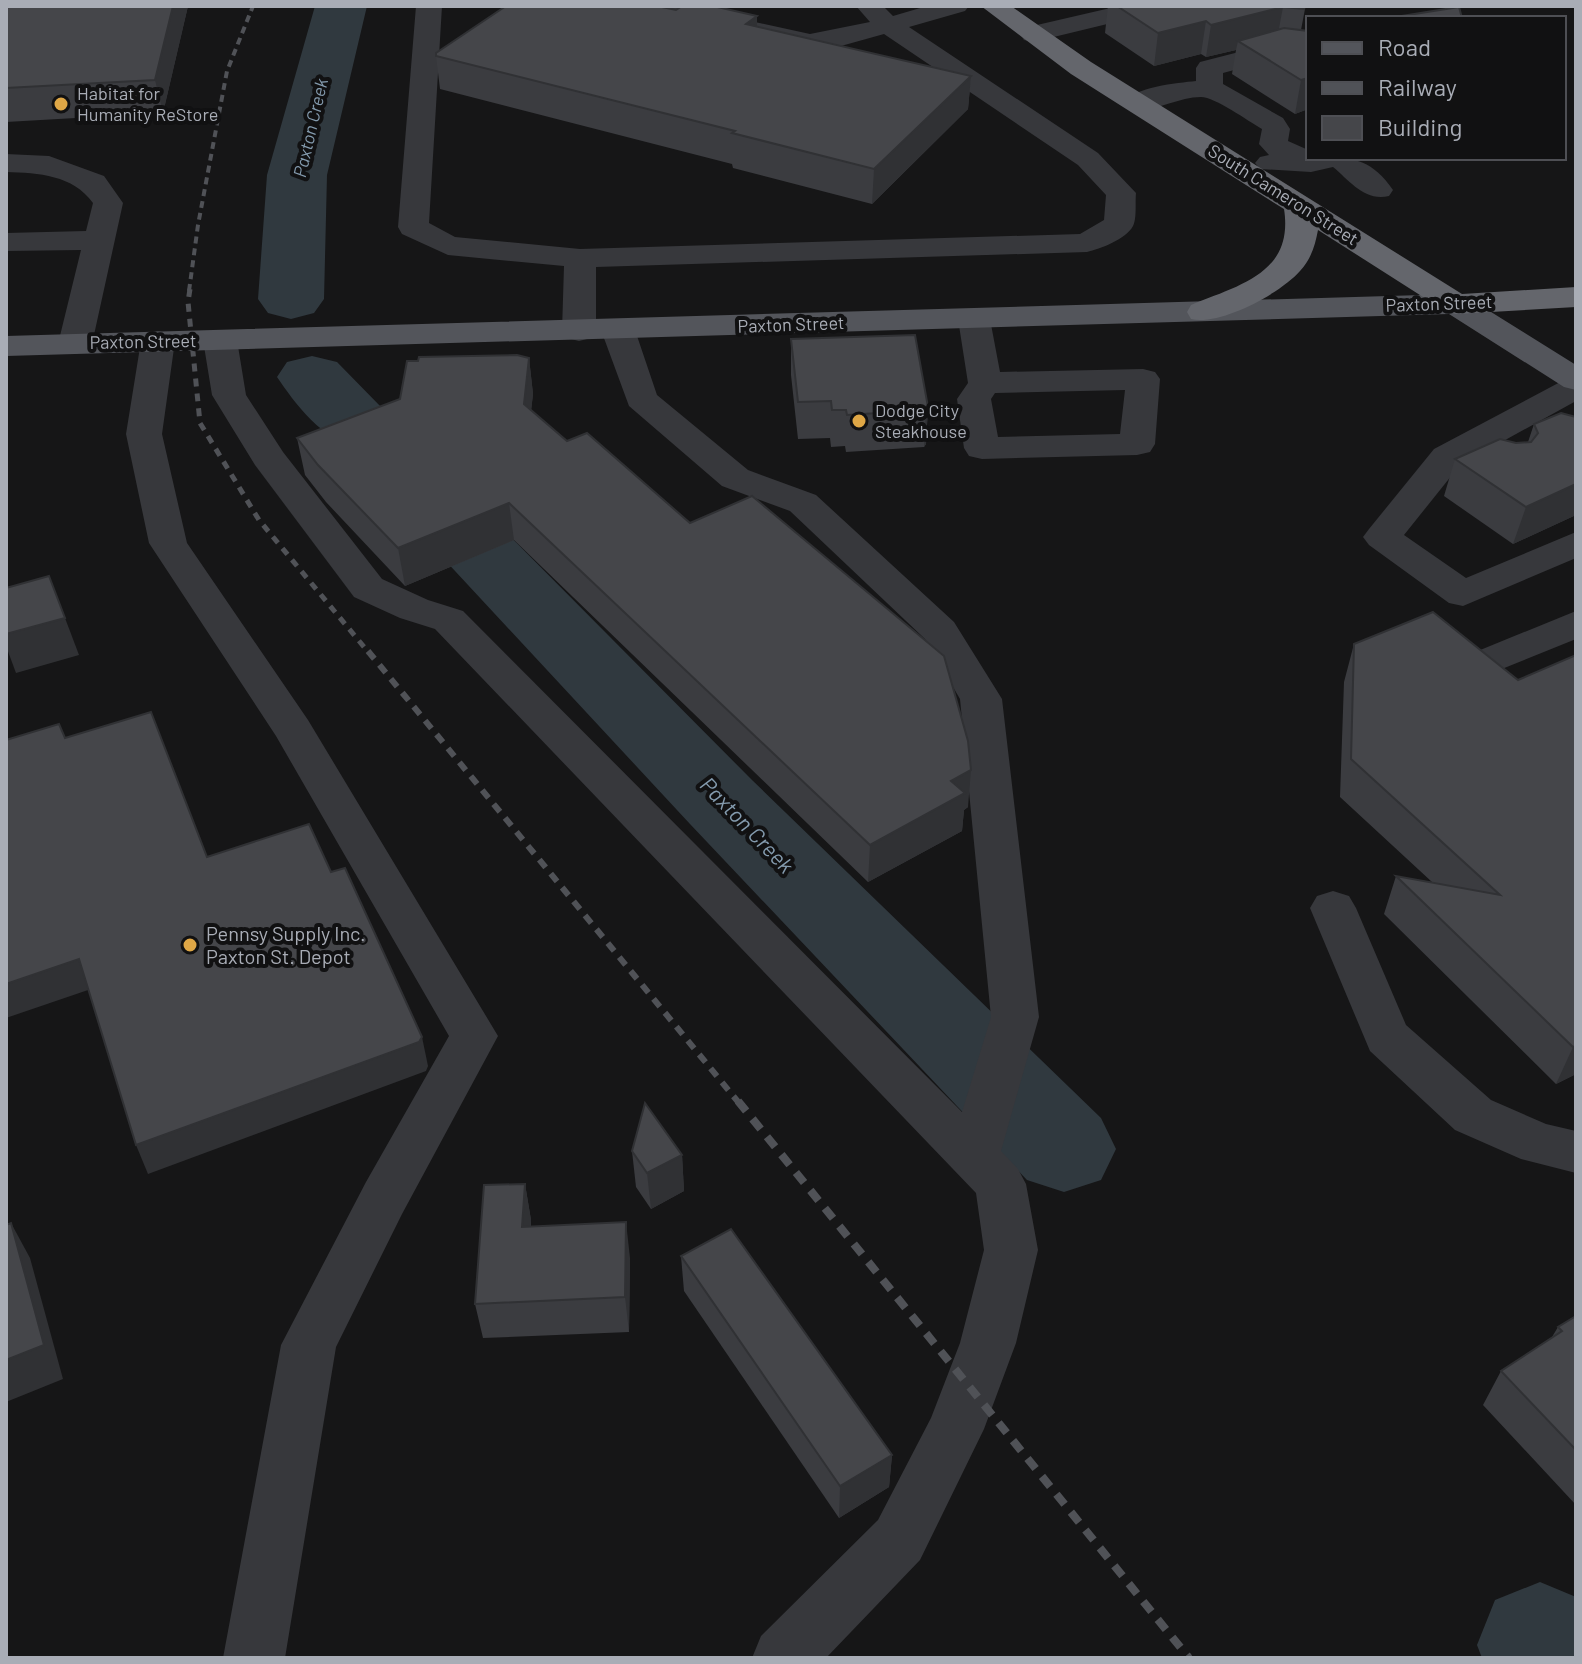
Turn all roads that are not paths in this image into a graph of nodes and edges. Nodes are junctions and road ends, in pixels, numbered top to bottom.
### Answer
1 (429, 6) edge
2 (646, 6) edge
3 (956, 6) edge
4 (994, 6) edge
5 (1152, 6) edge
6 (878, 15) edge
7 (1033, 34) junction
8 (1306, 54) edge
9 (1209, 88) junction
10 (1137, 103) junction
11 (1327, 160) edge
12 (1340, 160) edge
13 (1274, 162) junction
14 (6, 163) edge
15 (1378, 190) dead end
16 (1299, 205) junction
17 (98, 240) junction
18 (6, 242) edge
19 (580, 258) junction
20 (1576, 297) edge
21 (1456, 304) junction
22 (1203, 312) junction
23 (974, 319) junction
24 (618, 330) junction
25 (579, 331) junction
26 (220, 340) junction
27 (158, 341) junction
28 (75, 344) junction
29 (6, 346) edge
30 (1576, 380) edge
31 (985, 383) junction
32 (1576, 387) edge
33 (1575, 526) edge
34 (1576, 624) edge
35 (1482, 664) edge
36 (1333, 908) dead end
37 (1576, 1152) edge
38 (974, 1157) junction
39 (811, 1647) edge
40 (254, 1658) edge

1 - 19 lane
2 - 6 lane
3 - 6 lane
4 - 7 highway, South Cameron Street
5 - 7 lane
6 - 19 lane
7 - 10 highway, South Cameron Street
8 - 9 lane
9 - 10 lane
9 - 13 lane
10 - 13 highway, South Cameron Street
11 - 13 lane
12 - 15 lane
13 - 16 highway, South Cameron Street
14 - 17 lane
16 - 21 highway, South Cameron Street
16 - 22 highway
17 - 18 lane
17 - 28 lane
19 - 25 lane
20 - 21 highway, Paxton Street
21 - 22 main road, Paxton Street
21 - 30 main road, South Cameron Street
22 - 23 main road, Paxton Street
23 - 24 main road, Paxton Street
23 - 31 lane
24 - 25 main road, Paxton Street
24 - 38 lane
25 - 26 main road, Paxton Street
26 - 27 main road, Paxton Street
26 - 38 lane
27 - 28 main road, Paxton Street
27 - 40 lane
28 - 29 main road, Paxton Street
31 - 31 lane
32 - 33 lane
34 - 35 lane
36 - 37 lane
38 - 39 lane

